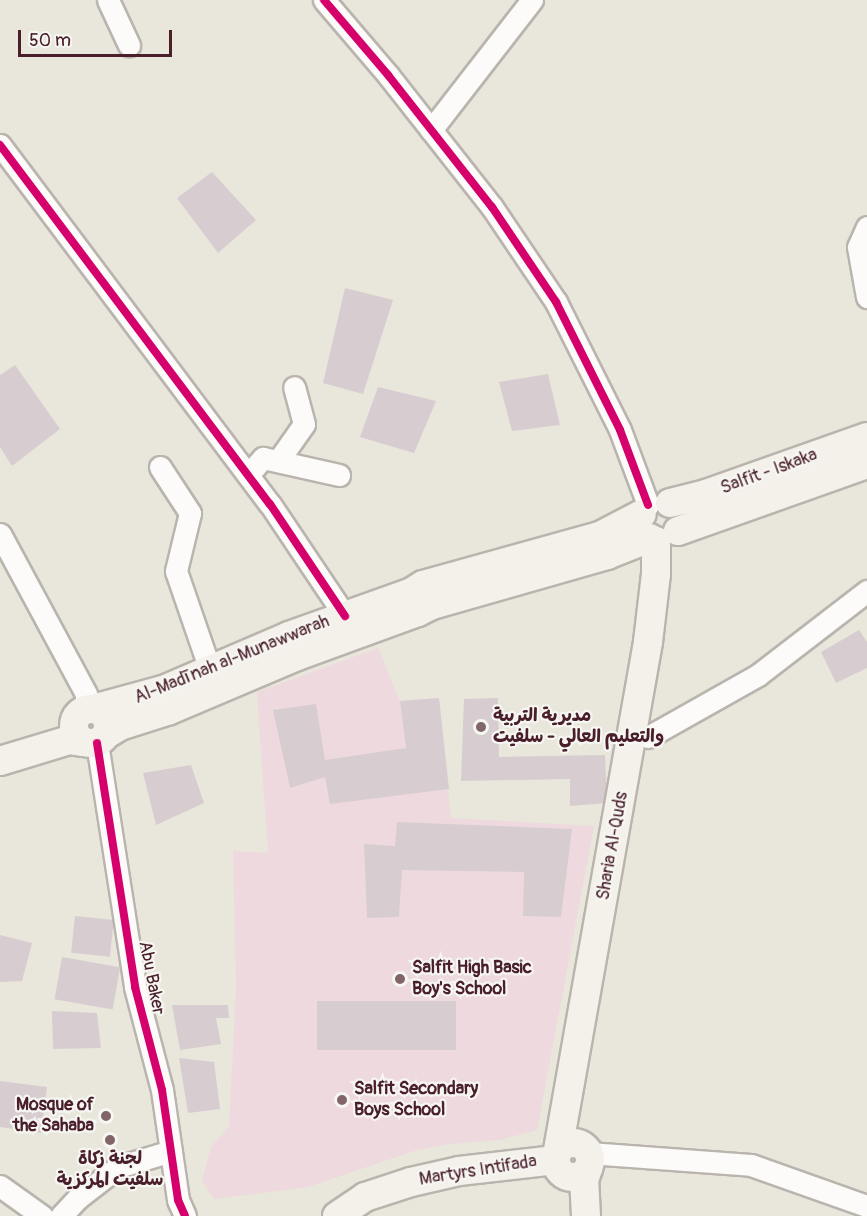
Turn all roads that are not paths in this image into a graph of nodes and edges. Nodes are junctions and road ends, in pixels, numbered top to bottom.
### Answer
1 (108, 0) edge
2 (324, 0) edge
3 (532, 0) edge
4 (129, 45) dead end
5 (431, 130) junction
6 (0, 145) edge
7 (867, 227) edge
8 (867, 297) edge
9 (294, 387) dead end
10 (867, 437) edge
11 (278, 461) junction
12 (867, 464) edge
13 (160, 467) dead end
14 (248, 475) junction
15 (339, 475) dead end
16 (660, 524) junction
17 (0, 534) edge
18 (867, 591) edge
19 (345, 616) junction
20 (210, 670) junction
21 (90, 726) junction
22 (648, 737) junction
23 (0, 744) edge
24 (0, 761) edge
25 (171, 1151) junction
26 (572, 1159) junction
27 (0, 1186) edge
28 (867, 1206) edge
29 (42, 1216) edge
30 (61, 1216) edge
31 (185, 1216) edge
32 (337, 1216) edge
33 (568, 1216) edge
34 (586, 1216) edge

1 - 4 street
2 - 5 street
3 - 5 street
5 - 16 street
6 - 14 street
7 - 8 street
9 - 11 street
10 - 16 main road, Salfit - Iskaka
11 - 14 street
11 - 15 street
12 - 16 main road, Salfit - Iskaka
13 - 20 street
14 - 19 street
16 - 19 main road, Al-Madīnah al-Munawwarah
16 - 21 main road, Al-Madīnah al-Munawwarah
16 - 22 main road, Sharia Al-Quds
16 - 26 main road, Sharia Al-Quds
17 - 21 street, Abu Baker
18 - 22 street
19 - 20 main road, Al-Madīnah al-Munawwarah
20 - 21 main road, Al-Madīnah al-Munawwarah
21 - 23 main road, Al-Madīnah al-Munawwarah
21 - 24 main road, Al-Madīnah al-Munawwarah
21 - 25 street, Abu Baker
22 - 26 main road, Sharia Al-Quds
25 - 30 street
25 - 31 street, Abu Baker
26 - 28 street
26 - 32 main road, Martyrs Intifada
26 - 33 main road, Sharia Al-Quds
26 - 34 main road, Sharia Al-Quds
27 - 29 street

